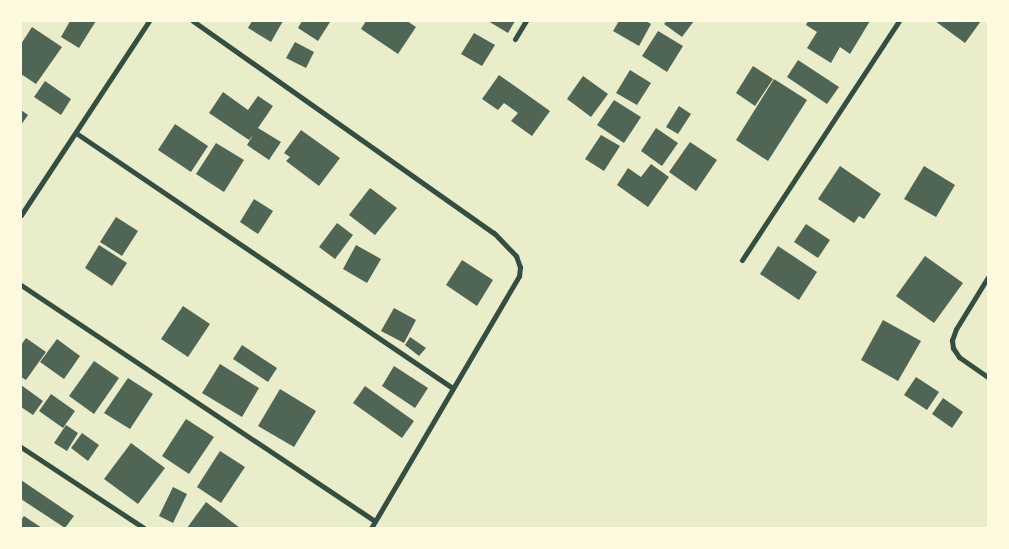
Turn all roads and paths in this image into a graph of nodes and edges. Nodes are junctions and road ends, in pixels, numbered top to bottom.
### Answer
1 (149, 21) edge
2 (193, 21) edge
3 (526, 21) edge
4 (898, 21) edge
5 (515, 39) dead end
6 (76, 133) junction
7 (21, 215) edge
8 (742, 260) dead end
9 (988, 277) edge
10 (21, 286) edge
11 (988, 377) edge
12 (453, 388) junction
13 (21, 447) edge
14 (375, 521) junction
15 (144, 528) edge
16 (371, 528) edge

1 - 6 street
2 - 12 street
3 - 5 street
4 - 8 street
6 - 7 street
6 - 12 street
9 - 11 street
10 - 14 street
12 - 14 street
13 - 15 street
14 - 16 street

